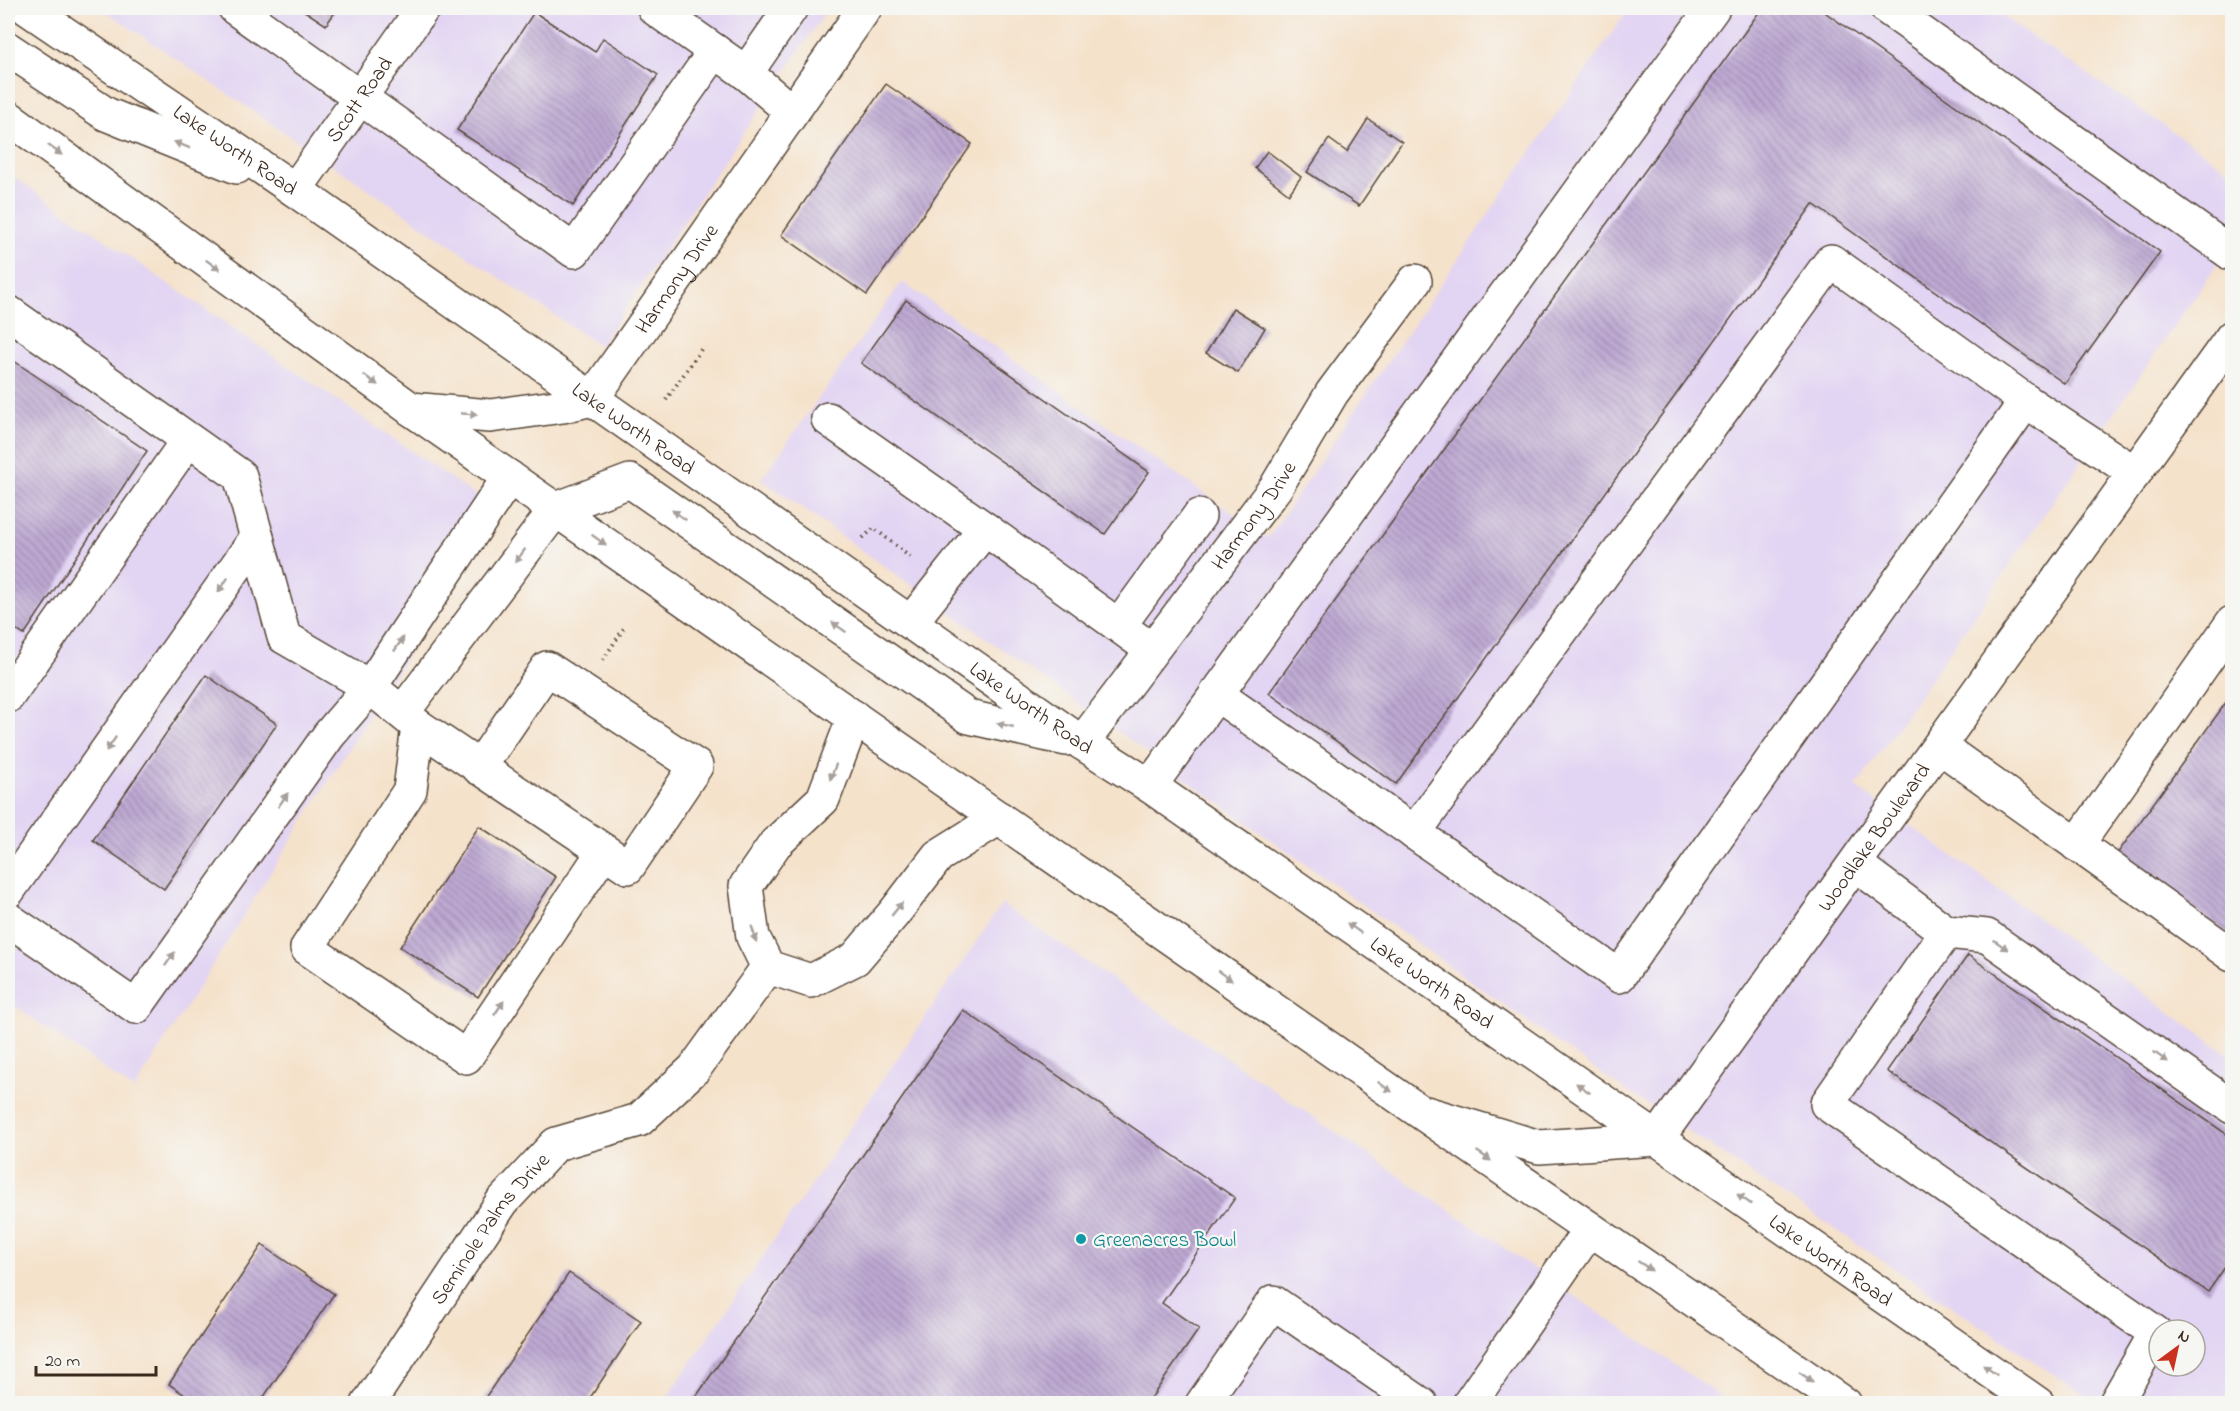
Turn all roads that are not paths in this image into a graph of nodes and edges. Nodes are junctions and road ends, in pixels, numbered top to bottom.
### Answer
1 (27, 8) edge
2 (235, 8) edge
3 (423, 8) edge
4 (654, 8) edge
5 (791, 8) edge
6 (865, 8) edge
7 (1713, 8) edge
8 (1887, 8) edge
9 (8, 49) edge
10 (715, 51) junction
11 (746, 73) junction
12 (359, 98) junction
13 (792, 112) junction
14 (8, 117) edge
15 (295, 190) junction
16 (2232, 254) edge
17 (1415, 281) dead end
18 (8, 312) edge
19 (2232, 338) edge
20 (592, 399) junction
21 (2026, 400) junction
22 (411, 409) junction
23 (828, 419) dead end
24 (188, 440) junction
25 (2135, 473) junction
26 (509, 477) junction
27 (556, 509) junction
28 (1199, 516) dead end
29 (985, 529) junction
30 (257, 537) junction
31 (911, 622) junction
32 (2232, 623) edge
33 (1119, 626) junction
34 (1152, 650) junction
35 (370, 687) junction
36 (1216, 694) junction
37 (8, 696) edge
38 (854, 717) junction
39 (410, 719) junction
40 (1082, 743) junction
41 (1939, 746) junction
42 (479, 768) junction
43 (1150, 786) junction
44 (999, 818) junction
45 (1414, 833) junction
46 (2077, 845) junction
47 (604, 851) junction
48 (1855, 864) junction
49 (8, 891) edge
50 (8, 919) edge
51 (1946, 932) junction
52 (2232, 955) edge
53 (768, 967) junction
54 (2232, 1107) edge
55 (1419, 1111) junction
56 (1657, 1139) junction
57 (1590, 1229) junction
58 (368, 1404) edge
59 (1202, 1404) edge
60 (1421, 1404) edge
61 (1469, 1404) edge
62 (1845, 1404) edge
63 (2038, 1404) edge
64 (2115, 1404) edge

1 - 15 main road, Lake Worth Road
2 - 12 main road
3 - 12 main road, Scott Road
4 - 10 main road
5 - 11 main road
6 - 13 main road, Harmony Drive
7 - 36 main road
8 - 16 main road
15 -> 9 main road
10 - 11 main road
10 - 12 main road
11 - 13 main road
12 - 15 main road, Scott Road
13 - 20 main road, Harmony Drive
14 -> 22 main road
15 - 20 main road, Lake Worth Road
17 - 34 main road, Harmony Drive
18 - 24 main road
19 - 25 main road, Woodlake Boulevard
22 -> 20 main road
20 - 31 main road, Lake Worth Road
21 - 25 main road
21 - 45 main road
21 - 45 main road
22 - 26 main road
23 - 29 main road
24 - 30 main road
24 - 37 main road
25 - 41 main road, Woodlake Boulevard
26 - 27 main road
35 -> 26 main road
27 -> 38 main road
27 -> 39 main road
40 -> 27 main road
28 - 33 main road
29 - 31 main road
29 - 33 main road
30 - 35 main road
30 -> 49 main road
31 - 40 main road, Lake Worth Road
32 - 46 main road
33 - 34 main road
34 - 40 main road, Harmony Drive
35 - 39 main road
50 -> 35 main road
36 - 43 main road
36 - 45 main road
38 - 44 main road
38 -> 53 main road
39 - 42 main road
39 -> 47 main road
40 - 43 main road, Lake Worth Road
41 - 46 main road
41 - 48 main road, Woodlake Boulevard
42 - 47 main road
42 - 47 main road
56 -> 43 main road, Lake Worth Road
53 -> 44 main road
44 -> 55 main road
46 - 52 main road
48 - 51 main road
48 - 56 main road, Woodlake Boulevard
51 -> 54 main road
51 - 64 main road
53 - 58 main road, Seminole Palms Drive
55 - 56 main road
55 -> 57 main road
63 -> 56 main road, Lake Worth Road
57 - 61 main road
57 -> 62 main road
59 - 60 main road

